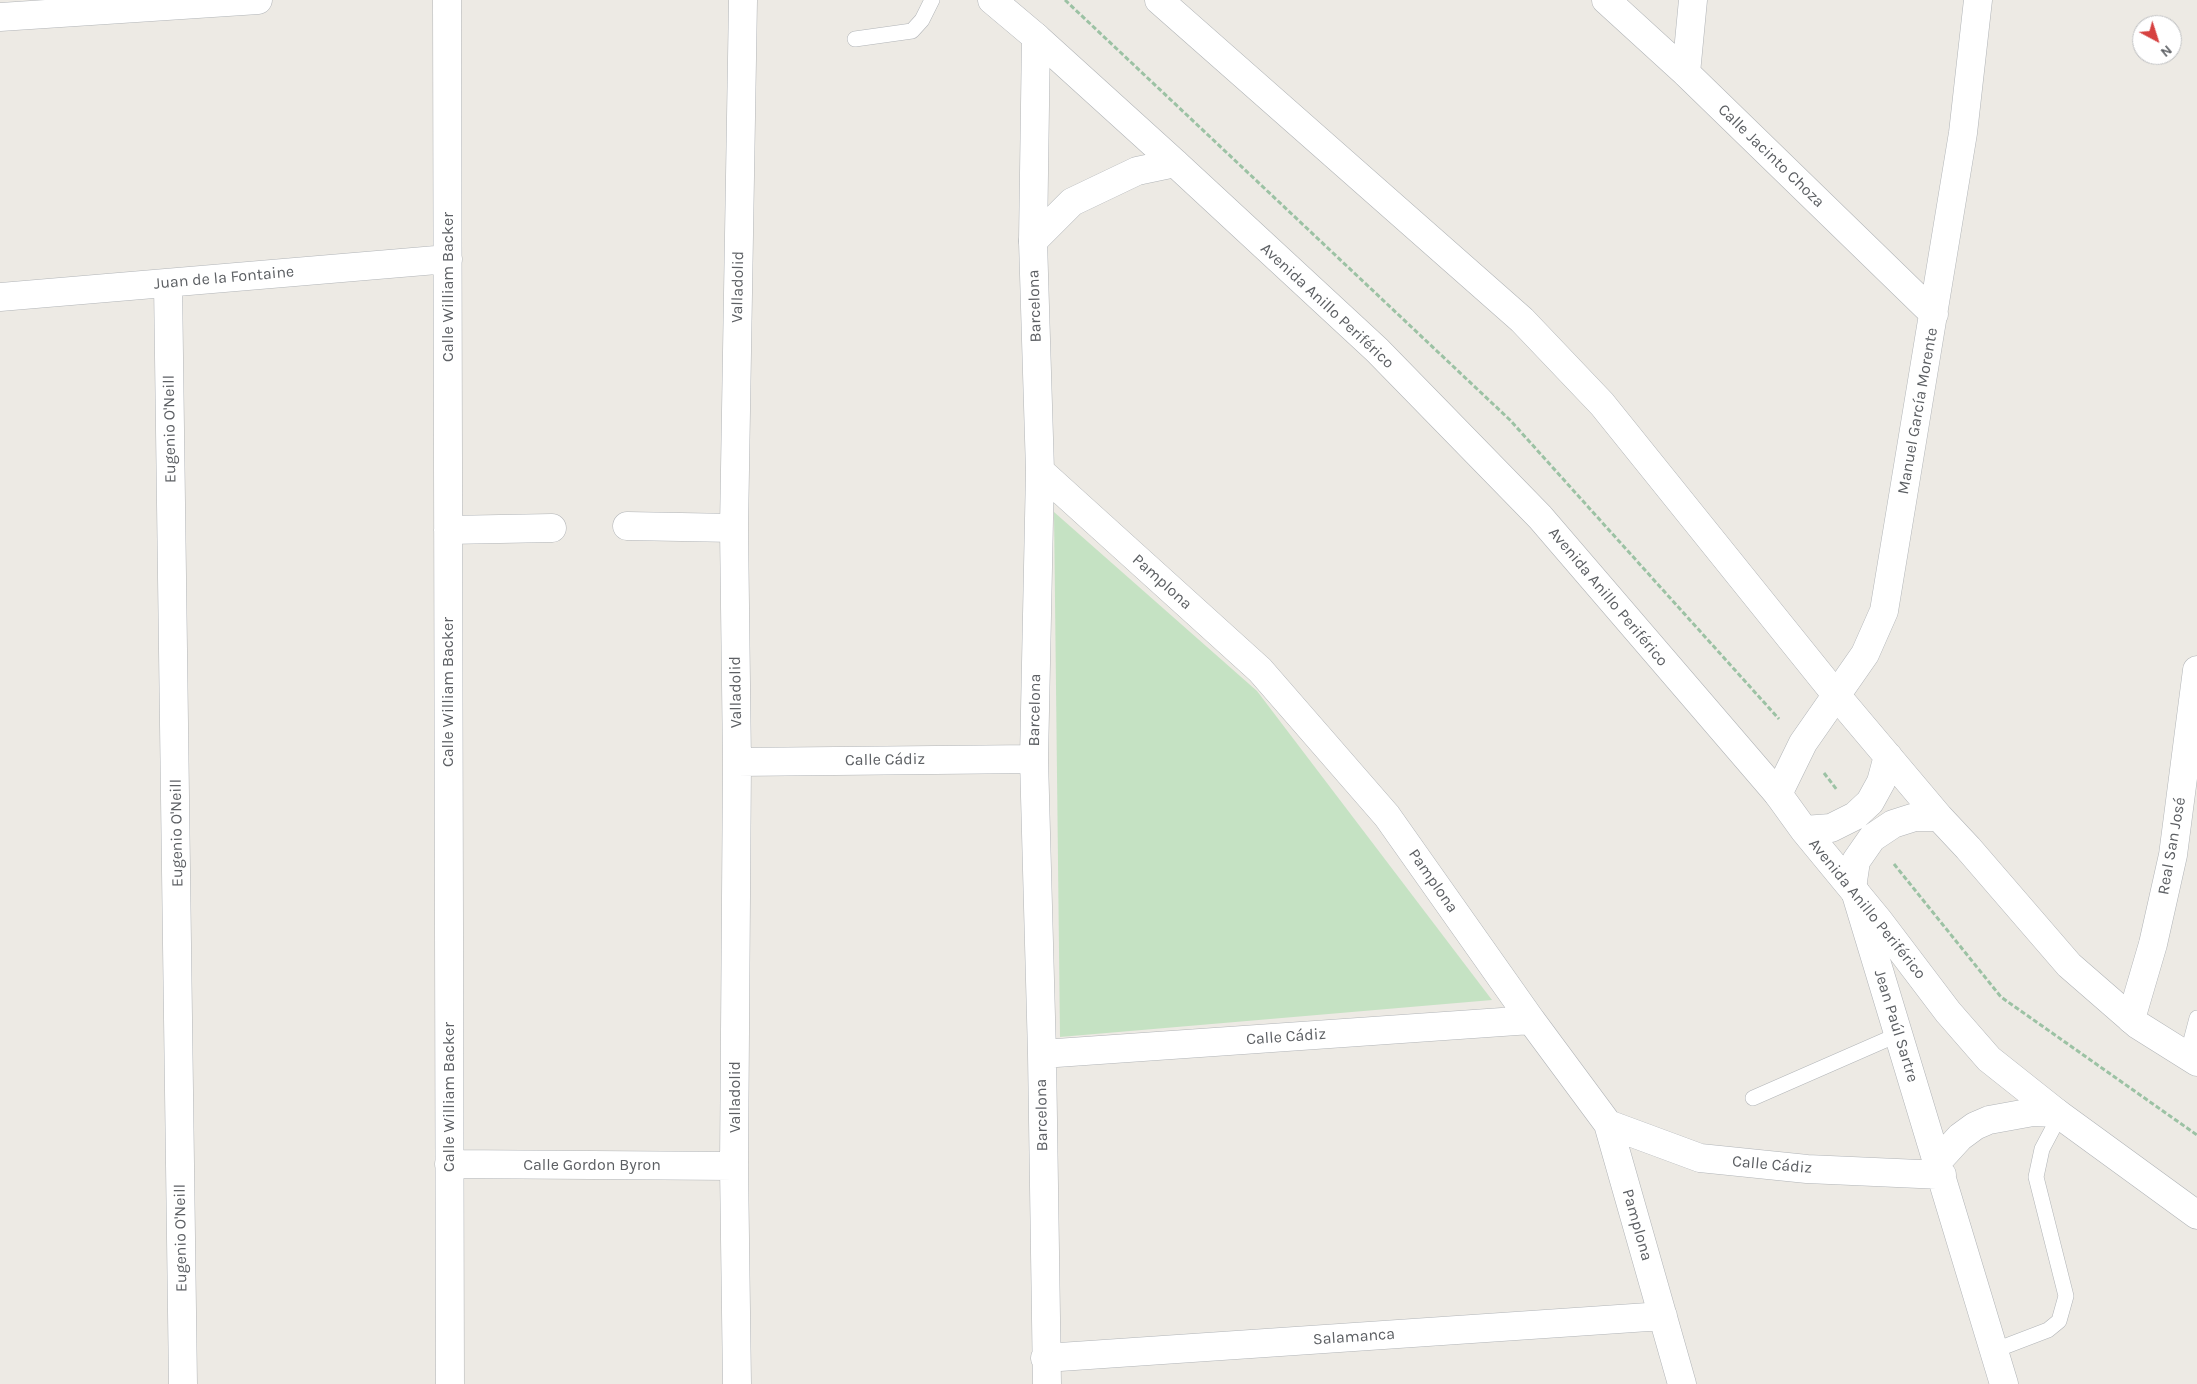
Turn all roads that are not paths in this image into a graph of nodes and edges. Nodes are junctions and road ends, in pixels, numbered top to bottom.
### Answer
1 (258, 0) edge
2 (447, 0) edge
3 (743, 0) edge
4 (932, 0) edge
5 (992, 0) edge
6 (1159, 0) edge
7 (1606, 0) edge
8 (1693, 0) edge
9 (1978, 0) edge
10 (0, 17) edge
11 (1036, 37) junction
12 (855, 38) dead end
13 (1686, 73) junction
14 (1175, 163) junction
15 (1033, 241) junction
16 (448, 259) junction
17 (168, 283) junction
18 (0, 297) edge
19 (1934, 314) junction
20 (1040, 471) junction
21 (626, 526) dead end
22 (552, 528) dead end
23 (734, 528) junction
24 (448, 530) junction
25 (2197, 670) edge
26 (1837, 696) junction
27 (1888, 756) junction
28 (1034, 759) junction
29 (737, 762) junction
30 (2189, 788) edge
31 (1778, 794) junction
32 (1939, 817) junction
33 (1804, 830) junction
34 (1854, 889) junction
35 (2197, 1018) edge
36 (2131, 1019) junction
37 (1531, 1020) junction
38 (1897, 1034) junction
39 (1042, 1054) junction
40 (2192, 1059) edge
41 (1753, 1098) dead end
42 (2059, 1114) junction
43 (1608, 1124) junction
44 (449, 1164) junction
45 (734, 1166) junction
46 (1940, 1168) junction
47 (2197, 1215) edge
48 (1662, 1316) junction
49 (1994, 1351) junction
50 (1046, 1371) edge
51 (183, 1384) edge
52 (450, 1384) edge
53 (737, 1384) edge
54 (1682, 1384) edge
55 (2004, 1384) edge

1 - 10 street
2 - 16 street, Calle William Backer
3 - 23 street, Valladolid
4 - 12 lane
5 - 11 street, Avenida Anillo Periférico
6 - 26 street
7 - 13 street, Calle Jacinto Choza
8 - 13 street
9 - 19 street, Manuel García Morente
11 - 14 street, Avenida Anillo Periférico
11 - 15 street, Barcelona
13 - 19 street, Calle Jacinto Choza
14 - 15 street
14 - 31 street, Avenida Anillo Periférico
15 - 20 street, Barcelona
16 - 17 street, Juan de la Fontaine
16 - 24 street, Calle William Backer
17 - 18 street, Juan de la Fontaine
17 - 51 street, Eugenio O'Neill
19 - 26 street, Manuel García Morente
20 - 28 street, Barcelona
20 - 37 street, Pamplona
21 - 23 street
22 - 24 street
23 - 29 street, Valladolid
24 - 44 street, Calle William Backer
25 - 30 street, Real San José
26 - 27 street
26 - 31 street, Manuel García Morente
27 - 32 street
27 - 33 street
28 - 29 street, Calle Cádiz
28 - 39 street, Barcelona
29 - 45 street, Valladolid
30 - 36 street, Real San José
31 - 33 street, Avenida Anillo Periférico
32 - 34 street
32 - 36 street
33 - 34 street, Avenida Anillo Periférico
34 - 38 street, Jean Paúl Sartre
34 - 42 street, Avenida Anillo Periférico
35 - 40 lane
36 - 40 street
37 - 39 street, Calle Cádiz
37 - 43 street, Pamplona
38 - 41 lane
38 - 46 street, Jean Paúl Sartre
39 - 50 street, Barcelona
42 - 46 street
42 - 47 street, Avenida Anillo Periférico
42 - 49 lane
43 - 46 street, Calle Cádiz
43 - 48 street, Pamplona
44 - 45 street, Calle Gordon Byron
44 - 52 street, Calle William Backer
45 - 53 street, Valladolid
46 - 49 street, Jean Paúl Sartre
48 - 50 street, Salamanca
48 - 54 street, Pamplona
49 - 55 street, Jean Paúl Sartre

